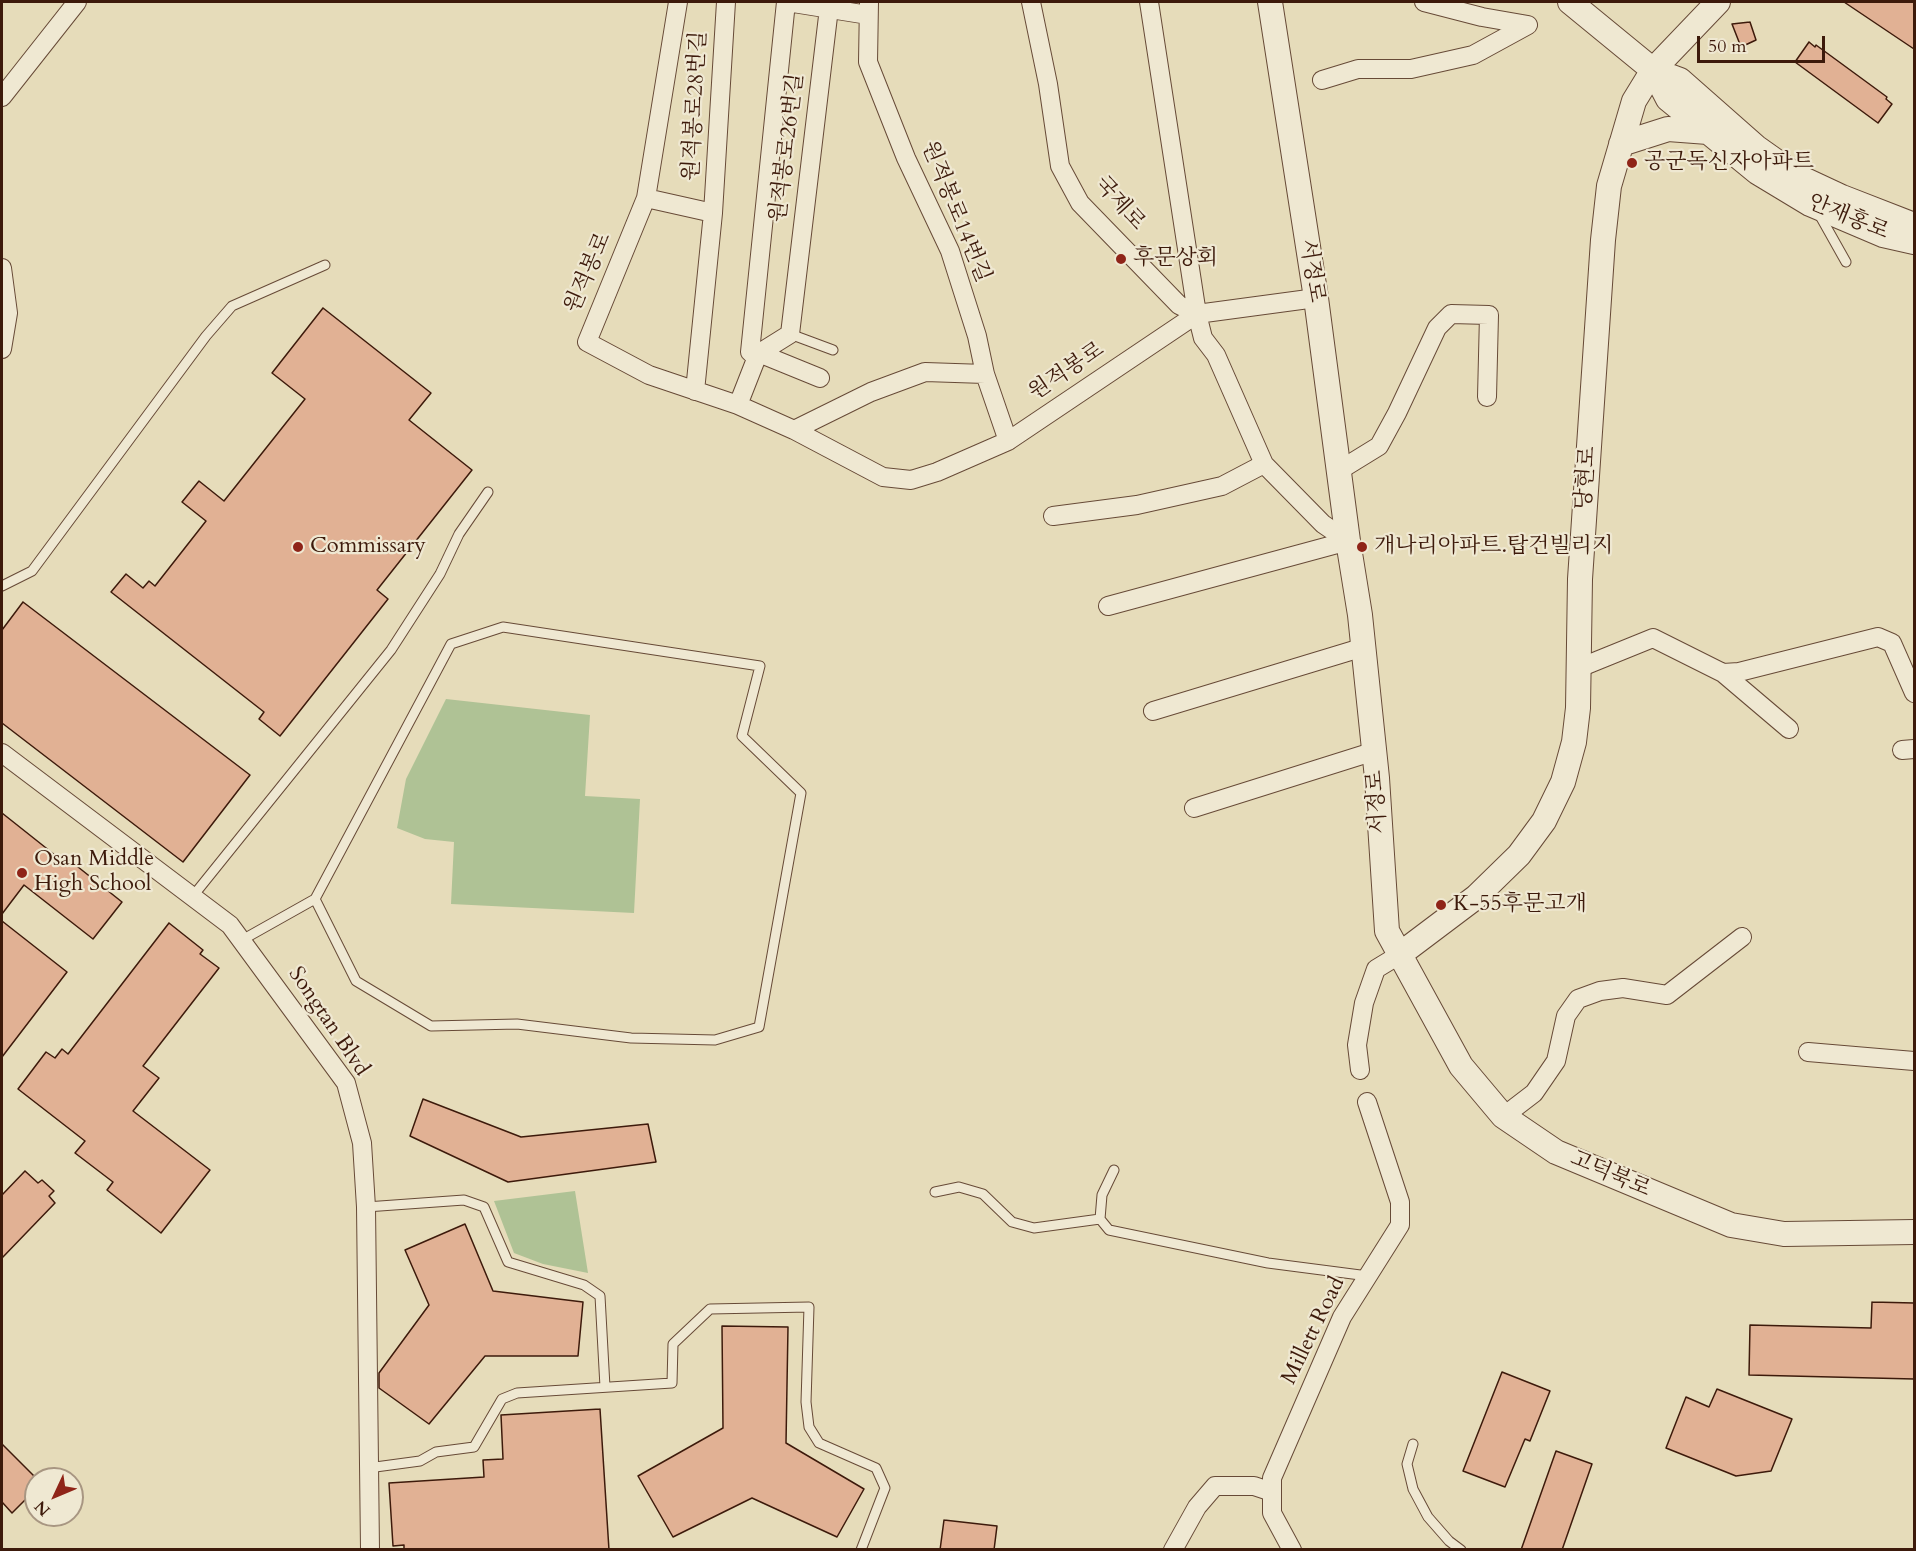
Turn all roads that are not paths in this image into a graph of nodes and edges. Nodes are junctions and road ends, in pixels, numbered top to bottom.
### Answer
1 (77, 2) edge
2 (678, 2) edge
3 (726, 2) edge
4 (786, 2) edge
5 (1031, 2) edge
6 (1149, 2) edge
7 (1270, 2) edge
8 (1424, 2) edge
9 (1570, 2) edge
10 (1718, 2) edge
11 (829, 8) junction
12 (868, 8) edge
13 (1653, 70) junction
14 (1322, 80) dead end
15 (2, 97) edge
16 (1708, 132) junction
17 (1621, 144) junction
18 (646, 198) junction
19 (1815, 206) junction
20 (713, 213) junction
21 (1914, 225) edge
22 (1914, 242) edge
23 (1846, 262) dead end
24 (326, 265) dead end
25 (2, 268) edge
26 (1316, 298) junction
27 (1197, 314) junction
28 (790, 334) junction
29 (2, 349) edge
30 (833, 350) dead end
31 (758, 354) junction
32 (985, 374) junction
33 (820, 378) dead end
34 (694, 391) junction
35 (1486, 397) dead end
36 (738, 405) junction
37 (794, 430) junction
38 (1008, 441) junction
39 (1264, 464) junction
40 (1340, 470) junction
41 (488, 492) dead end
42 (1053, 516) dead end
43 (1348, 541) junction
44 (2, 586) edge
45 (1108, 606) dead end
46 (1364, 647) junction
47 (1579, 668) junction
48 (1722, 673) junction
49 (1914, 693) edge
50 (1153, 711) dead end
51 (1789, 729) dead end
52 (1374, 751) junction
53 (2, 753) edge
54 (1194, 808) dead end
55 (193, 896) junction
56 (315, 899) junction
57 (1742, 937) dead end
58 (242, 940) junction
59 (1399, 955) junction
60 (1808, 1052) dead end
61 (1914, 1061) edge
62 (1360, 1070) dead end
63 (1367, 1102) dead end
64 (1504, 1116) junction
65 (1114, 1170) dead end
66 (935, 1192) dead end
67 (366, 1207) junction
68 (1100, 1219) junction
69 (1914, 1232) edge
70 (1368, 1276) junction
71 (605, 1387) junction
72 (1413, 1444) dead end
73 (368, 1468) junction
74 (1272, 1492) junction
75 (370, 1550) edge
76 (861, 1550) edge
77 (1173, 1550) edge
78 (1292, 1550) edge
79 (1461, 1550) edge

1 - 15 street
2 - 18 street, 원적봉로
3 - 20 street, 원적봉로28번길
4 - 11 street, 원적봉로26번길
4 - 31 street, 원적봉로26번길
5 - 27 street, 국제로
6 - 27 street
7 - 26 street, 서정로
8 - 14 street
9 - 13 street, 안재홍로
10 - 13 street, 당현로
11 - 12 street
11 - 28 street, 원적봉로26번길
12 - 32 street, 원적봉로14번길
13 - 16 street, 안재홍로
13 - 17 street, 당현로
13 - 21 street, 안재홍로
16 - 17 street
16 - 19 street, 안재홍로
17 - 47 street, 당현로
18 - 20 street, 원적봉로28번길
18 - 34 street, 원적봉로
19 - 22 street, 안재홍로
19 - 23 lane
20 - 34 street, 원적봉로28번길
24 - 44 lane
25 - 29 street
26 - 27 street, 원적봉로
26 - 40 street, 서정로
27 - 38 street, 원적봉로
27 - 39 street
28 - 30 lane
28 - 31 street
31 - 33 street
31 - 36 street
32 - 37 street
32 - 38 street, 원적봉로14번길
34 - 36 street, 원적봉로
35 - 40 street
36 - 37 street, 원적봉로
37 - 38 street, 원적봉로
39 - 42 street
39 - 43 street
40 - 43 street, 서정로
41 - 55 lane
43 - 45 street
43 - 46 street, 서정로
46 - 50 street
46 - 52 street, 서정로
47 - 48 street
47 - 59 street, 당현로
48 - 49 street
48 - 51 street
52 - 54 street
52 - 59 street, 서정로
53 - 55 street, Songtan Blvd
55 - 58 street, Songtan Blvd
56 - 56 lane
56 - 58 lane
57 - 64 street
58 - 67 street, Songtan Blvd
59 - 62 street
59 - 64 street, 고덕북로
60 - 61 street
63 - 70 street, Millett Road
64 - 69 street, 고덕북로
65 - 68 lane
66 - 68 lane
67 - 71 lane
67 - 73 street, Songtan Blvd
68 - 70 lane
70 - 74 street, Millett Road
71 - 73 lane
71 - 76 lane
72 - 79 lane
73 - 75 street, Songtan Blvd
74 - 77 street
74 - 78 street, Millett Road

